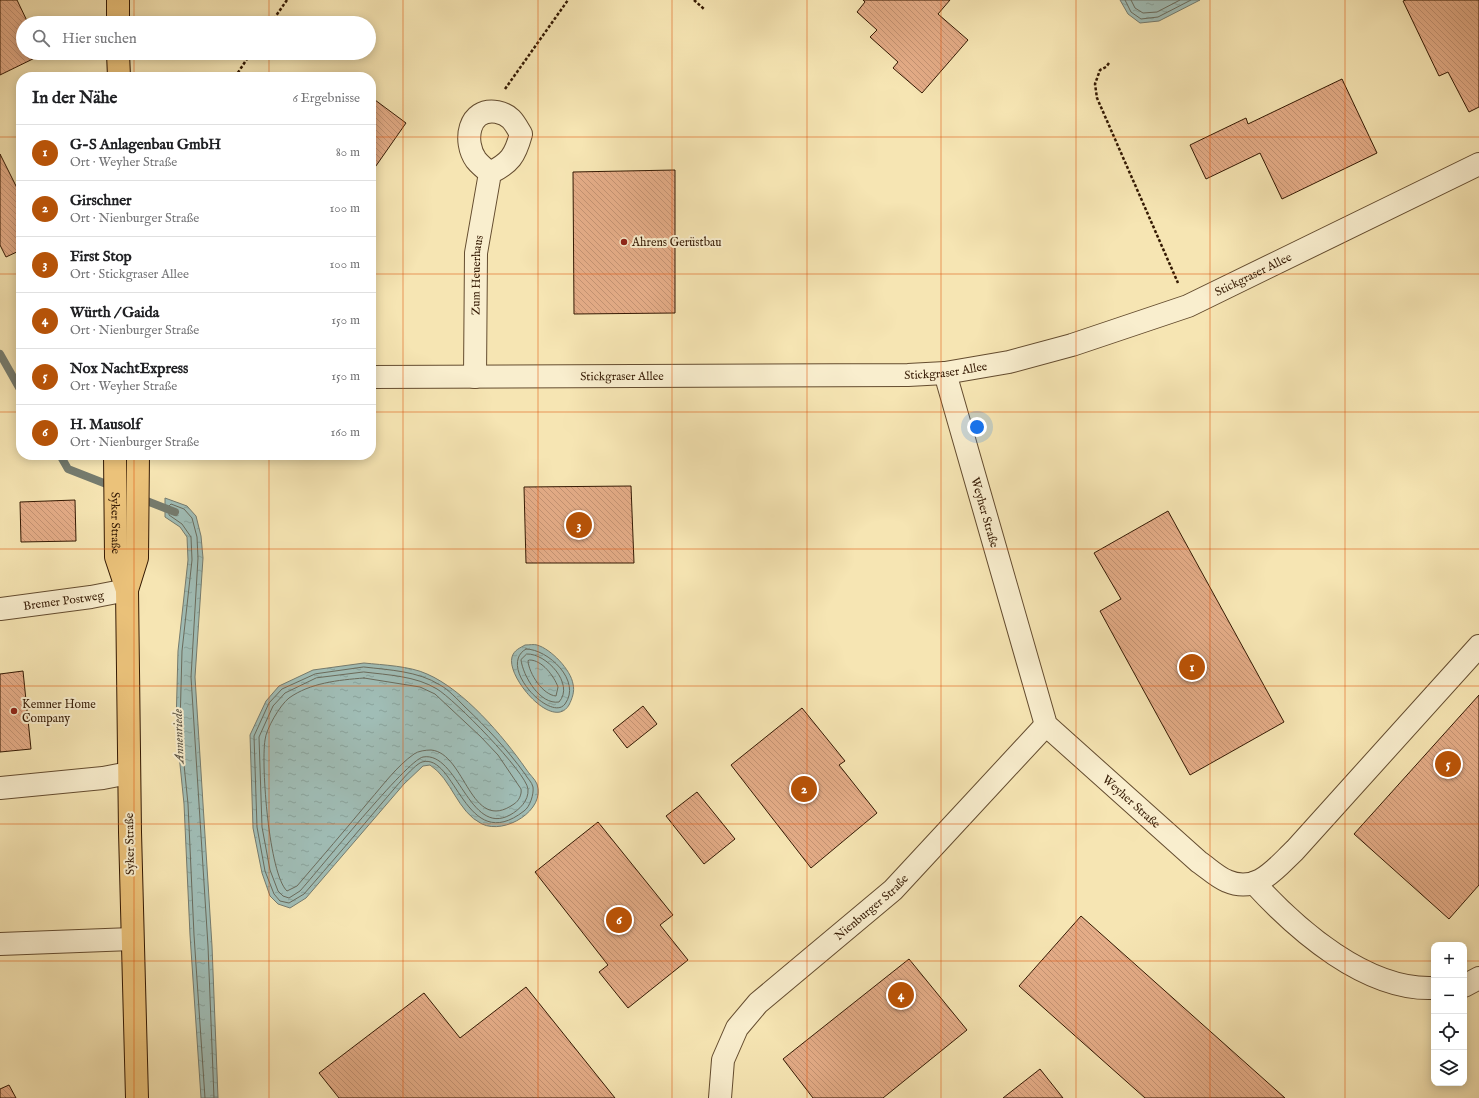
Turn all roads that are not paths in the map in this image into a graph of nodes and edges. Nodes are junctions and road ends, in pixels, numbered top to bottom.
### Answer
1 (118, 0) edge
2 (118, 16) edge
3 (118, 60) edge
4 (119, 72) edge
5 (1479, 164) edge
6 (490, 173) junction
7 (945, 373) junction
8 (376, 377) edge
9 (475, 377) junction
10 (114, 460) edge
11 (138, 460) edge
12 (127, 590) junction
13 (0, 609) edge
14 (1479, 646) edge
15 (1046, 725) junction
16 (129, 773) junction
17 (0, 788) edge
18 (1254, 883) junction
19 (132, 939) junction
20 (0, 944) edge
21 (1479, 978) edge
22 (1467, 984) edge
23 (1431, 988) edge
24 (137, 1098) edge
25 (720, 1098) edge

1 - 2 main road
3 - 4 main road
5 - 7 street, Stickgraser Allee
6 - 6 street
6 - 9 street, Zum Heuerhaus
7 - 9 street, Stickgraser Allee
7 - 15 street, Weyher Straße
8 - 9 street, Stickgraser Allee
10 - 12 main road, Syker Straße
11 - 12 main road, Syker Straße
12 - 13 street, Bremer Postweg
12 - 16 main road, Syker Straße
14 - 18 street, Weyher Straße
15 - 18 street, Weyher Straße
15 - 25 street, Nienburger Straße
16 - 17 street
16 - 19 main road, Syker Straße
18 - 23 street
19 - 20 street
19 - 24 main road, Syker Straße
21 - 22 street

